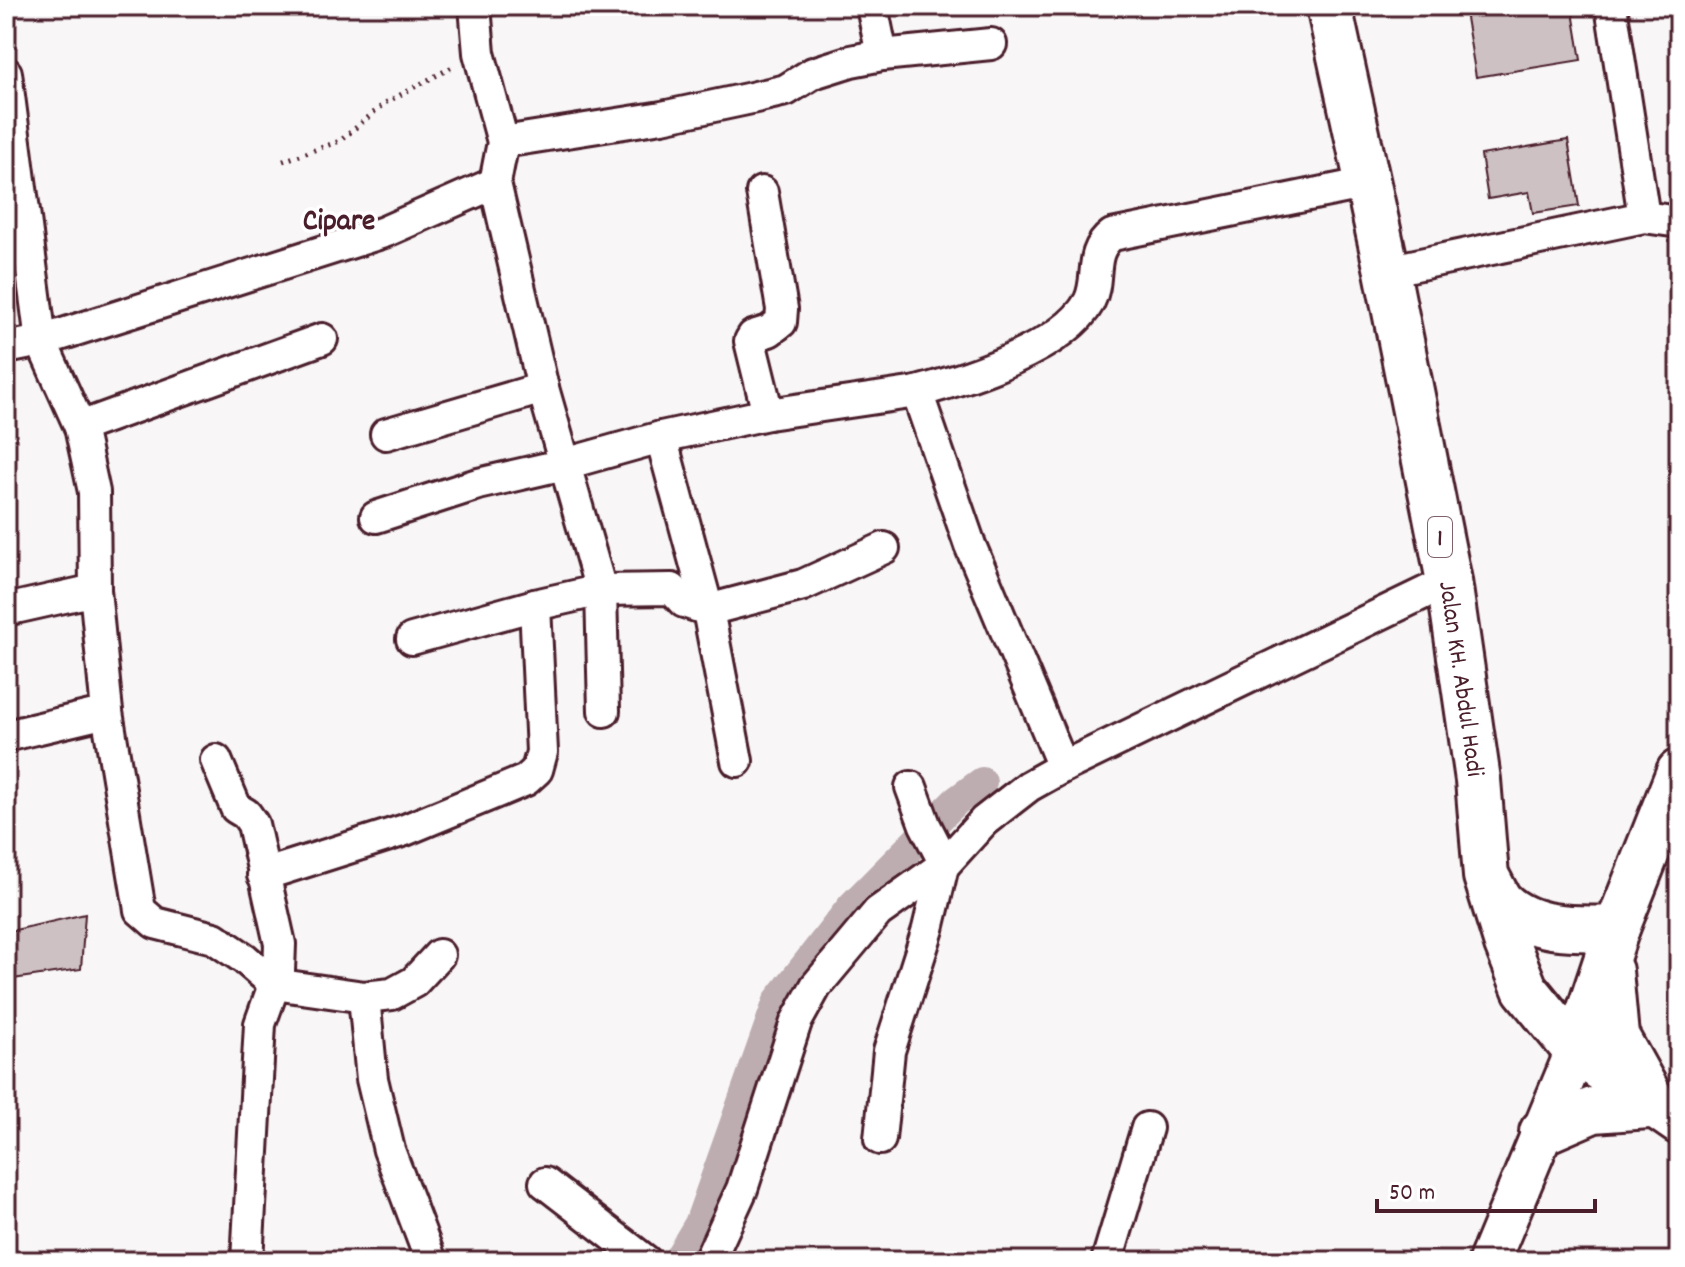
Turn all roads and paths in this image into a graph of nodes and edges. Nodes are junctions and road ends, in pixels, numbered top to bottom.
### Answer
1 (475, 6) edge
2 (872, 6) edge
3 (1329, 6) edge
4 (1611, 6) edge
5 (991, 44) dead end
6 (479, 53) junction
7 (882, 55) junction
8 (6, 73) edge
9 (503, 142) junction
10 (283, 161) dead end
11 (495, 183) junction
12 (1368, 183) junction
13 (762, 192) dead end
14 (1644, 217) junction
15 (1679, 222) edge
16 (1387, 271) junction
17 (322, 339) dead end
18 (41, 341) junction
19 (6, 348) edge
20 (543, 388) junction
21 (917, 392) junction
22 (768, 414) junction
23 (80, 427) junction
24 (386, 434) dead end
25 (661, 437) junction
26 (565, 464) junction
27 (376, 517) dead end
28 (884, 548) dead end
29 (1449, 581) junction
30 (95, 590) junction
31 (601, 590) junction
32 (535, 605) junction
33 (6, 610) edge
34 (708, 610) junction
35 (412, 639) dead end
36 (604, 711) dead end
37 (107, 712) junction
38 (6, 736) edge
39 (216, 760) dead end
40 (737, 761) dead end
41 (1063, 767) junction
42 (1679, 772) edge
43 (911, 787) dead end
44 (944, 862) junction
45 (263, 875) junction
46 (1486, 876) junction
47 (1613, 940) junction
48 (439, 955) dead end
49 (274, 984) junction
50 (364, 997) junction
51 (1576, 1051) junction
52 (1661, 1112) edge
53 (1147, 1128) dead end
54 (1542, 1132) junction
55 (880, 1139) dead end
56 (545, 1183) dead end
57 (247, 1261) edge
58 (431, 1261) edge
59 (645, 1261) edge
60 (709, 1261) edge
61 (1107, 1261) edge
62 (1489, 1261) edge

1 - 6 street
2 - 7 street
3 - 12 highway, Jalan KH. Abdul Hadi / 1
4 - 14 street
5 - 7 street
6 - 9 street
6 - 10 path
7 - 9 street
8 - 18 street
9 - 11 street
11 - 18 street
11 - 20 street
12 - 16 highway, Jalan KH. Abdul Hadi / 1
12 - 21 street
13 - 22 street
14 - 15 street
14 - 16 street
16 - 29 highway, Jalan KH. Abdul Hadi / 1
17 - 23 street
18 - 19 street
18 - 23 street
20 - 24 street
20 - 26 street
21 - 22 street
21 - 41 street
22 - 25 street
23 - 30 street
25 - 26 street
25 - 34 street
26 - 27 street
26 - 31 street
28 - 34 street
29 - 41 street
29 - 46 highway, Jalan KH. Abdul Hadi / 1
30 - 33 street
30 - 37 street
31 - 32 street
31 - 34 street
31 - 36 street
32 - 35 street
32 - 45 street
34 - 40 street
37 - 38 street
37 - 49 street
39 - 45 street
41 - 44 street
42 - 47 highway
43 - 44 street
44 - 55 street
44 - 60 street
45 - 49 street
46 - 47 highway
46 - 51 highway, Jalan KH. Abdul Hadi / 1
47 - 51 highway
47 - 52 highway
48 - 50 street
49 - 50 street
49 - 57 street
50 - 58 street
51 - 52 highway, Jalan KH. Abdul Hadi
51 - 54 main road
52 - 54 highway
53 - 61 street
54 - 62 main road
56 - 59 street

